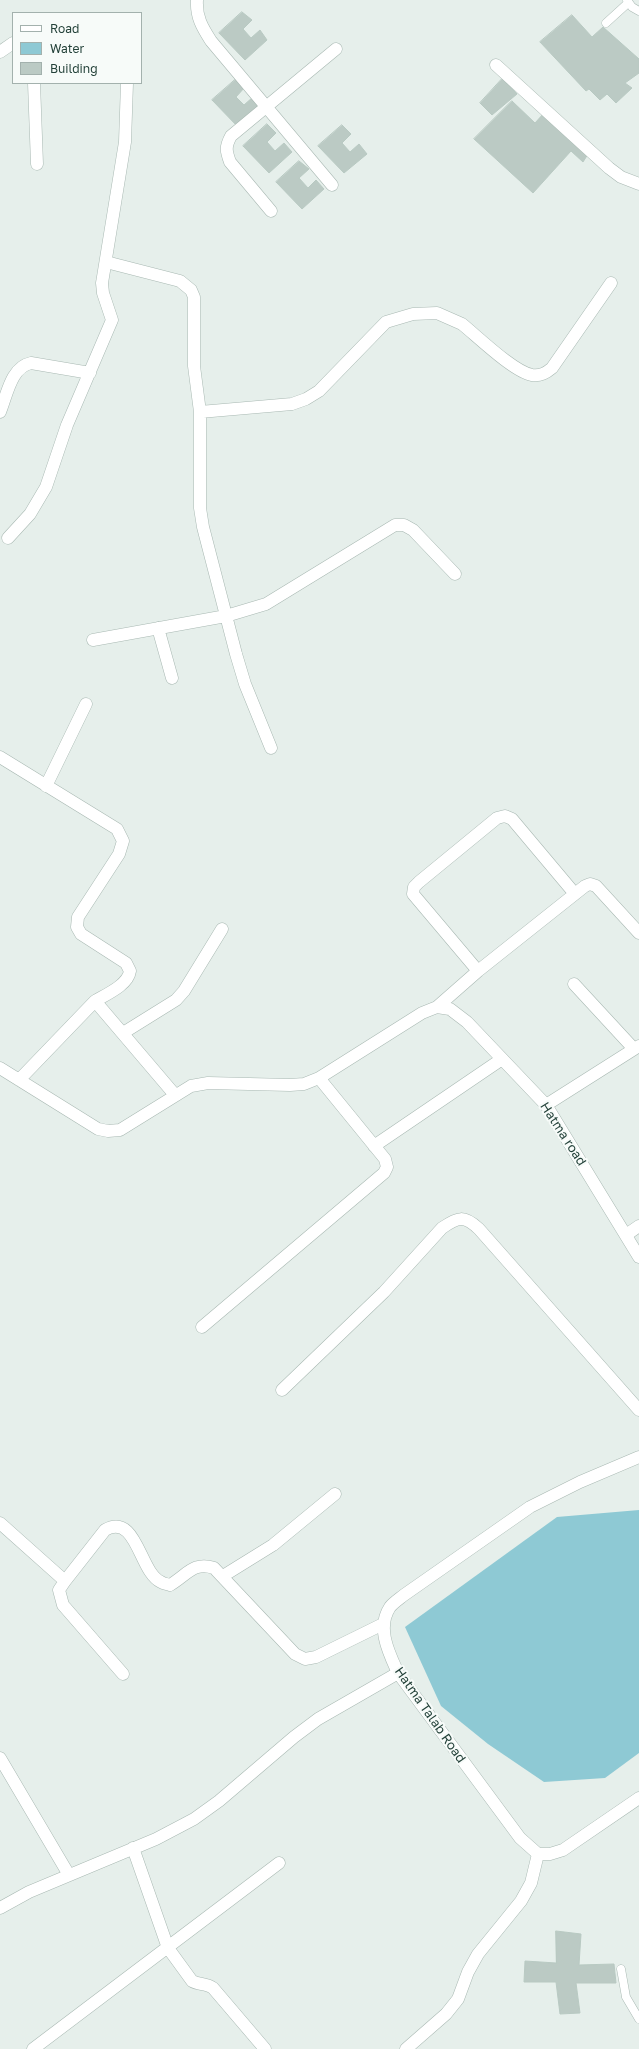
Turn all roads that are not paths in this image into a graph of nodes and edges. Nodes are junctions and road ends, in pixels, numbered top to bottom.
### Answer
1 (197, 0) edge
2 (628, 1) edge
3 (639, 11) edge
4 (606, 24) dead end
5 (12, 44) edge
6 (336, 49) dead end
7 (0, 52) edge
8 (496, 65) dead end
9 (34, 84) edge
10 (127, 84) edge
11 (265, 106) junction
12 (37, 164) dead end
13 (639, 184) edge
14 (332, 185) dead end
15 (271, 211) dead end
16 (106, 262) junction
17 (611, 283) dead end
18 (90, 373) junction
19 (0, 412) edge
20 (200, 412) junction
21 (8, 538) dead end
22 (455, 574) dead end
23 (226, 616) junction
24 (158, 628) junction
25 (93, 640) dead end
26 (172, 678) dead end
27 (86, 704) dead end
28 (271, 748) dead end
29 (0, 758) edge
30 (46, 786) junction
31 (575, 894) junction
32 (222, 929) dead end
33 (639, 933) edge
34 (478, 971) junction
35 (574, 984) dead end
36 (95, 1001) junction
37 (437, 1007) junction
38 (123, 1033) junction
39 (636, 1048) edge
40 (502, 1058) junction
41 (0, 1068) edge
42 (319, 1078) junction
43 (19, 1080) junction
44 (175, 1095) junction
45 (546, 1105) junction
46 (374, 1146) junction
47 (639, 1226) edge
48 (626, 1235) junction
49 (639, 1257) edge
50 (202, 1327) dead end
51 (282, 1390) dead end
52 (639, 1410) edge
53 (639, 1457) edge
54 (335, 1494) dead end
55 (0, 1523) edge
56 (223, 1576) junction
57 (65, 1581) junction
58 (383, 1624) junction
59 (398, 1673) junction
60 (123, 1674) dead end
61 (0, 1758) edge
62 (639, 1798) edge
63 (133, 1848) junction
64 (538, 1854) junction
65 (279, 1864) dead end
66 (68, 1876) junction
67 (0, 1908) edge
68 (168, 1948) junction
69 (621, 1969) dead end
70 (639, 2019) edge
71 (33, 2049) edge
72 (266, 2049) edge
73 (406, 2049) edge

1 - 11 street
2 - 3 lane
2 - 4 lane
5 - 7 street
6 - 11 street
8 - 13 street
9 - 12 street
10 - 16 street
11 - 14 street
11 - 15 street
16 - 18 street
16 - 20 street
17 - 20 street
18 - 19 street
18 - 21 street
20 - 23 street
22 - 23 street
23 - 24 street
23 - 28 street
24 - 25 street
24 - 26 street
27 - 30 street
29 - 30 street
30 - 36 street
31 - 33 street
31 - 34 street
31 - 34 street
32 - 38 street
34 - 37 street
35 - 39 street
36 - 38 street
36 - 43 street
37 - 40 street, Hatma road
37 - 42 street
38 - 44 street
39 - 45 street
40 - 45 street, Hatma road
40 - 46 street
41 - 43 street
42 - 44 street
42 - 46 street
43 - 44 street
45 - 48 street, Hatma road
46 - 50 street
47 - 48 street
48 - 49 street, Hatma road
51 - 52 street
53 - 58 street
54 - 56 street
55 - 57 street
56 - 57 street
56 - 58 street
57 - 60 street
58 - 59 street, Hatma Talab Road
59 - 63 street
59 - 64 street, Hatma Talab Road
61 - 66 street
62 - 64 street
63 - 66 street
63 - 68 street
64 - 73 street
65 - 68 street
66 - 67 street
68 - 71 street
68 - 72 street
69 - 70 lane

